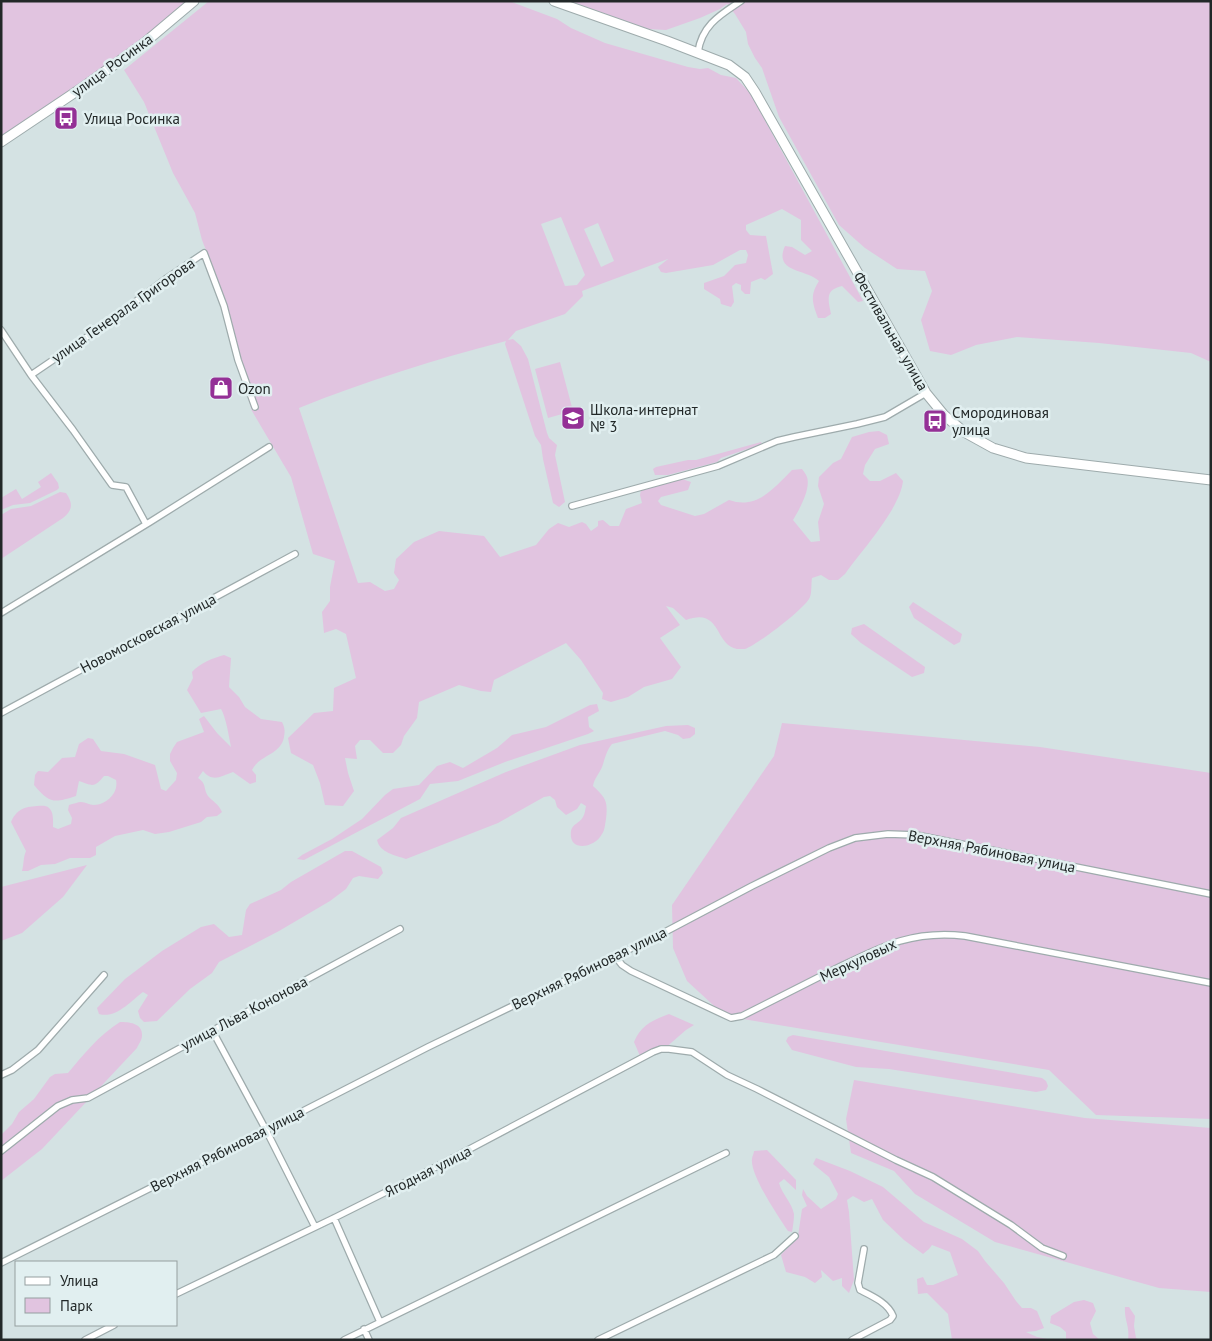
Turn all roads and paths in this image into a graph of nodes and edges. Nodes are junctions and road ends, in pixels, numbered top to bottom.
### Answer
1 (194, 1) edge
2 (554, 1) edge
3 (741, 1) edge
4 (698, 52) junction
5 (1, 142) edge
6 (1, 330) edge
7 (31, 375) junction
8 (926, 393) junction
9 (255, 408) dead end
10 (269, 447) dead end
11 (1211, 480) edge
12 (572, 506) dead end
13 (146, 524) junction
14 (295, 554) dead end
15 (1, 613) edge
16 (1, 713) edge
17 (1211, 894) edge
18 (400, 929) dead end
19 (615, 956) junction
20 (104, 975) dead end
21 (1211, 983) edge
22 (212, 1030) junction
23 (1, 1075) edge
24 (266, 1130) junction
25 (1, 1151) edge
26 (726, 1153) dead end
27 (334, 1218) junction
28 (315, 1227) junction
29 (795, 1236) dead end
30 (864, 1248) dead end
31 (1063, 1256) dead end
32 (1, 1263) edge
33 (178, 1293) edge
34 (380, 1322) junction
35 (112, 1326) edge
36 (364, 1330) junction
37 (85, 1340) edge
38 (344, 1340) edge
39 (369, 1340) edge
40 (598, 1340) edge
41 (852, 1340) edge

1 - 5 main road, улица Росинка
2 - 4 main road, Фестивальная улица
3 - 4 street
4 - 8 main road, Фестивальная улица
6 - 7 street
7 - 9 street, улица Генерала Григорова
7 - 13 street
8 - 11 main road, Фестивальная улица
8 - 12 street
10 - 13 street
13 - 15 street
14 - 16 street, Новомосковская улица
17 - 19 street, Верхняя Рябиновая улица
18 - 22 street, улица Льва Кононова
19 - 21 street, Меркуловых
19 - 24 street, Верхняя Рябиновая улица
20 - 23 street
22 - 24 street
22 - 25 street, улица Льва Кононова
24 - 28 street
24 - 32 street, Верхняя Рябиновая улица
26 - 34 street
27 - 28 street, Ягодная улица
27 - 31 street, Ягодная улица
27 - 34 street
28 - 33 street, Ягодная улица
29 - 40 street
30 - 41 street
34 - 36 street
35 - 37 street
36 - 38 street
36 - 39 street

